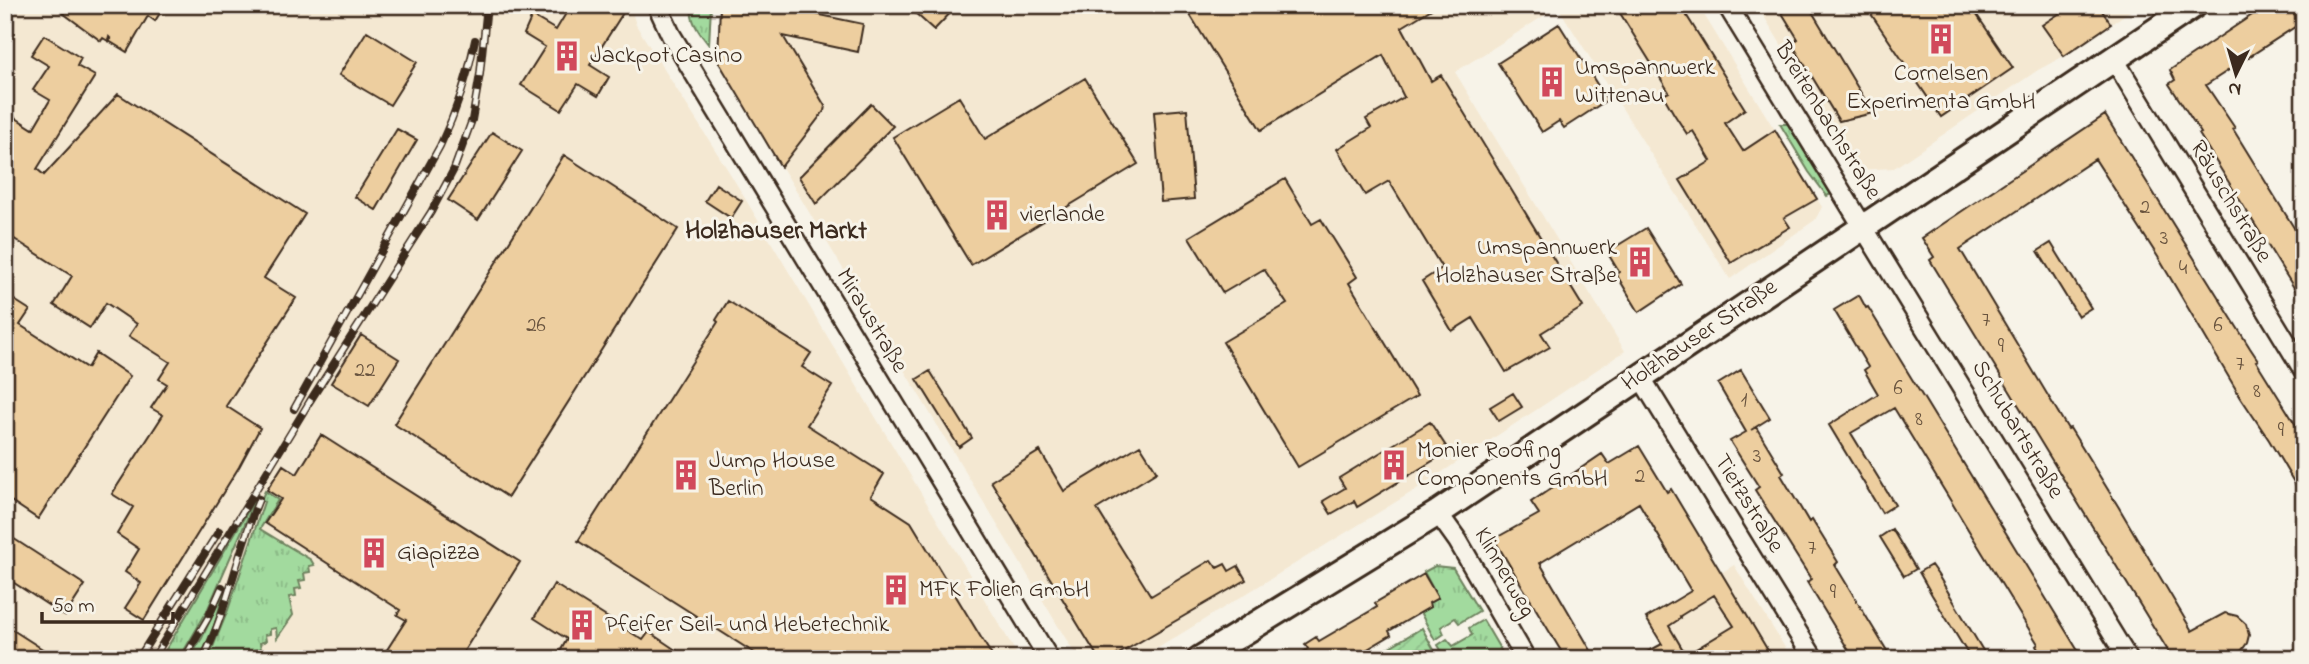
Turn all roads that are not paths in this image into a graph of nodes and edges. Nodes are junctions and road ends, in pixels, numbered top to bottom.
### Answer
1 (657, 5) edge
2 (1727, 5) edge
3 (2194, 5) edge
4 (2114, 59) junction
5 (1863, 227) junction
6 (2304, 371) edge
7 (1640, 376) junction
8 (1438, 513) junction
9 (1049, 659) edge
10 (1200, 659) edge
11 (1526, 659) edge
12 (1814, 659) edge
13 (2128, 659) edge

1 - 9 street, Miraustraße
2 - 5 street, Breitenbachstraße
3 - 4 main road, Holzhauser Straße
4 - 5 main road, Holzhauser Straße
4 - 6 street, Räuschstraße
5 - 7 main road, Holzhauser Straße
5 - 13 street, Schubartstraße
7 - 8 main road, Holzhauser Straße
7 - 12 street, Tietzstraße
8 - 10 main road, Holzhauser Straße
8 - 11 street, Klinnerweg

